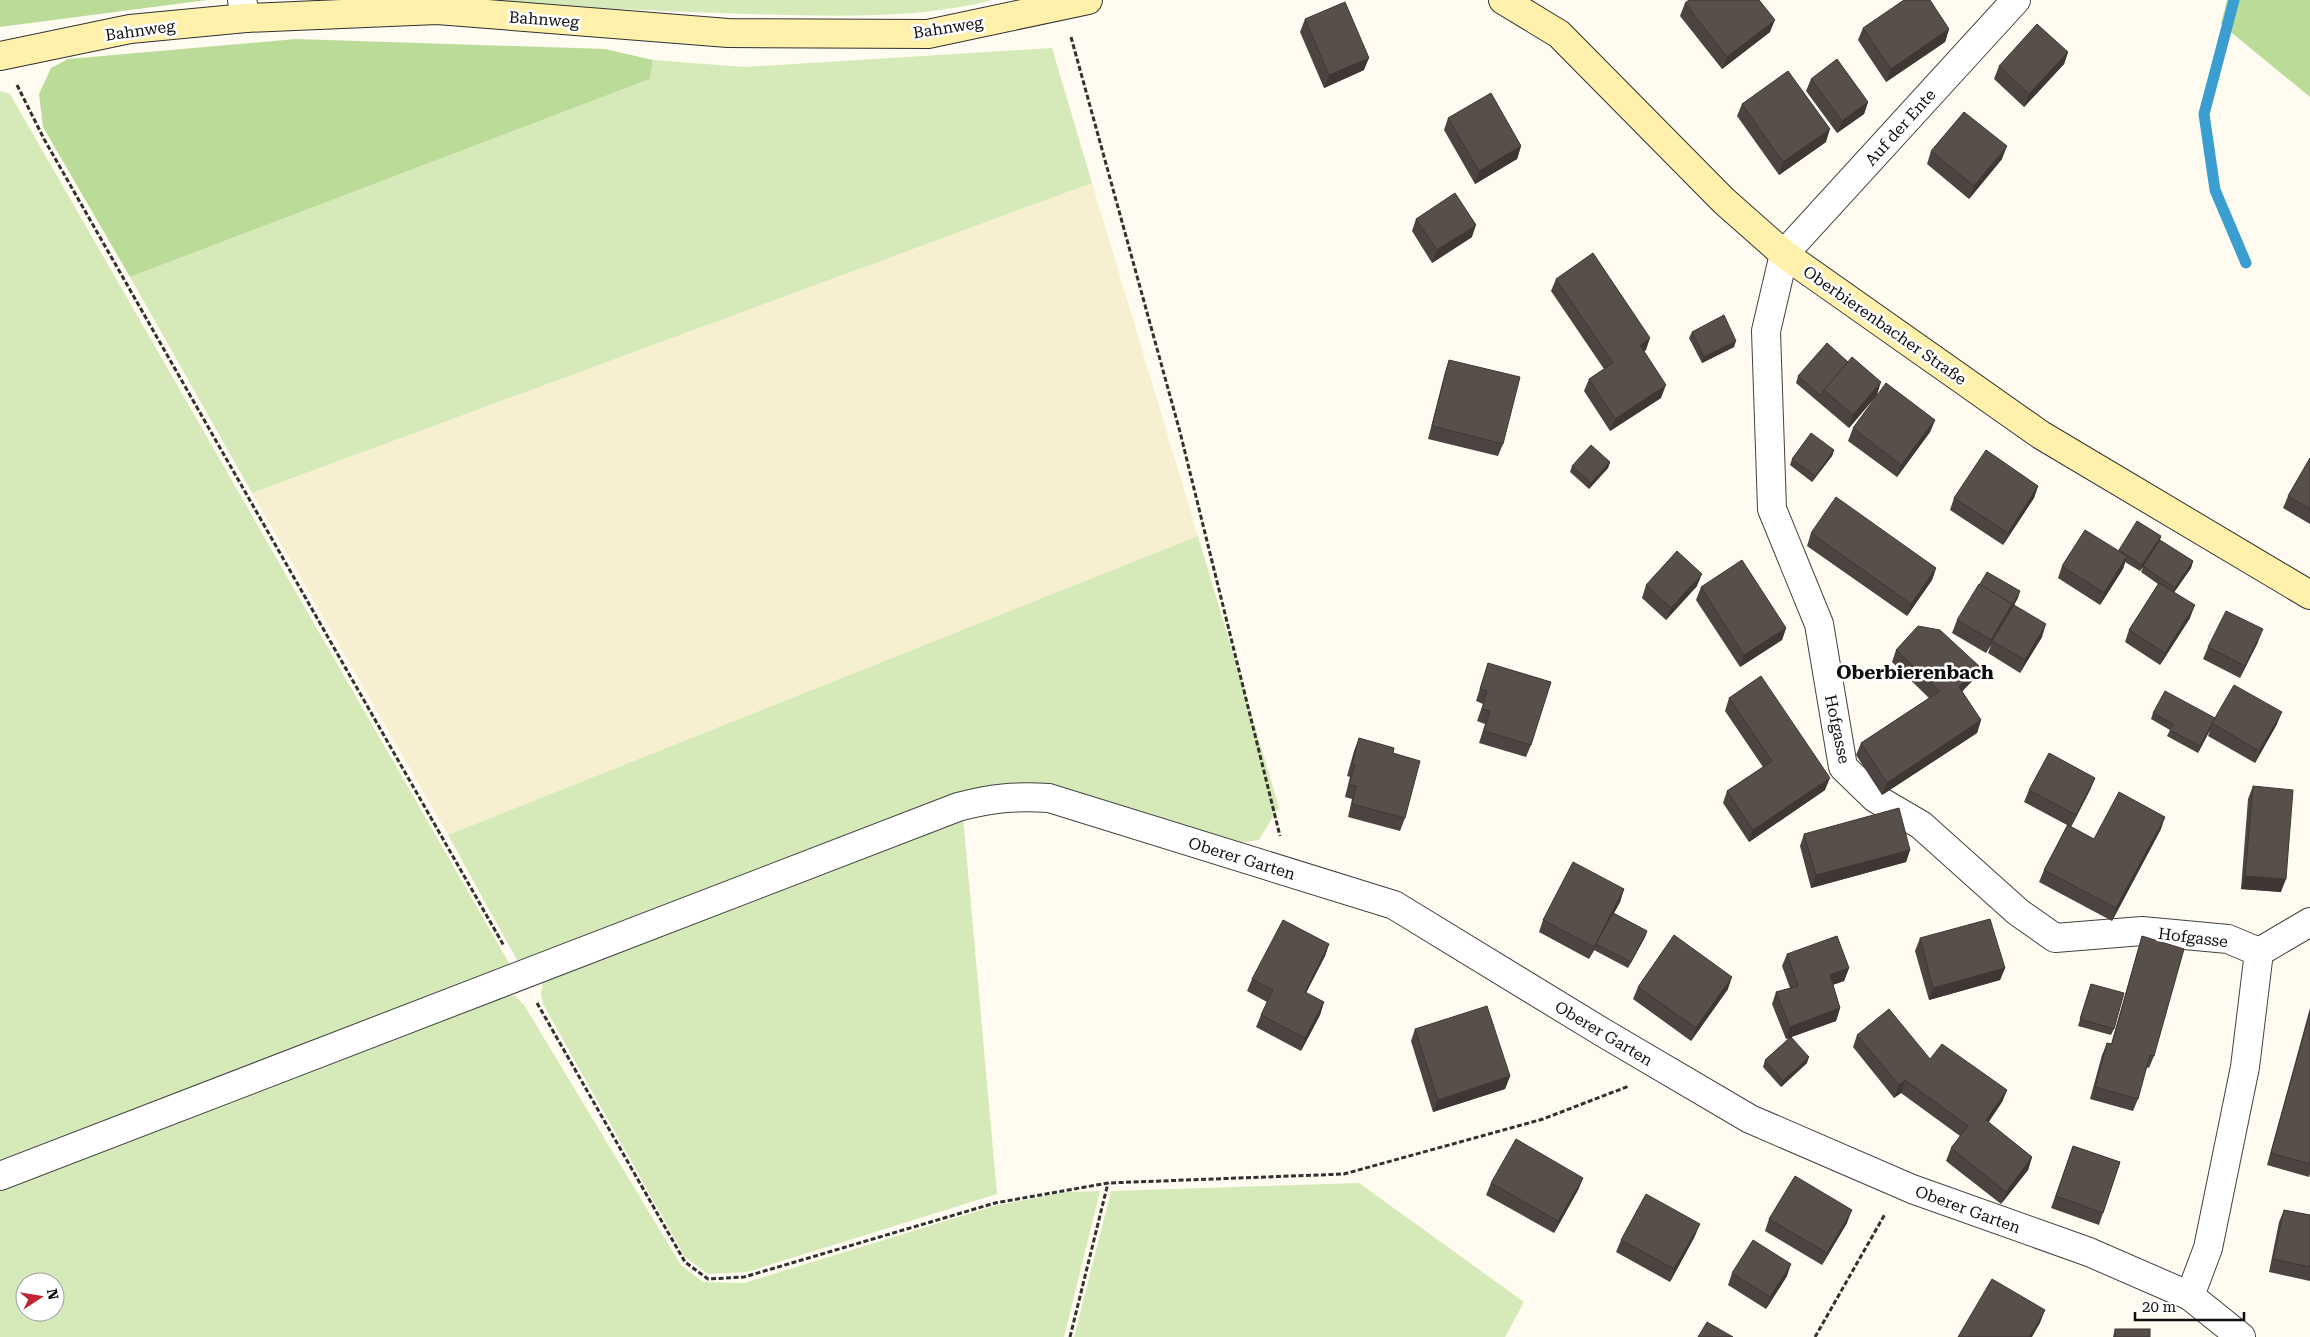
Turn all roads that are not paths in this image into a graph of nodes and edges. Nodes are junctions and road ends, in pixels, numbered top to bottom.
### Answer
1 (1503, 0) edge
2 (2016, 0) edge
3 (1075, 3) edge
4 (244, 9) edge
5 (0, 56) edge
6 (1784, 254) junction
7 (2310, 594) edge
8 (2310, 922) edge
9 (2259, 952) junction
10 (0, 1176) edge
11 (2190, 1296) junction
12 (2241, 1337) edge

1 - 6 main road, Oberbierenbacher Straße
2 - 6 street, Auf der Ente
3 - 4 main road, Bahnweg
4 - 5 main road, Bahnweg
6 - 7 main road, Oberbierenbacher Straße
6 - 9 street, Hofgasse
8 - 9 street
9 - 11 street
10 - 11 street, Oberer Garten
11 - 12 street

